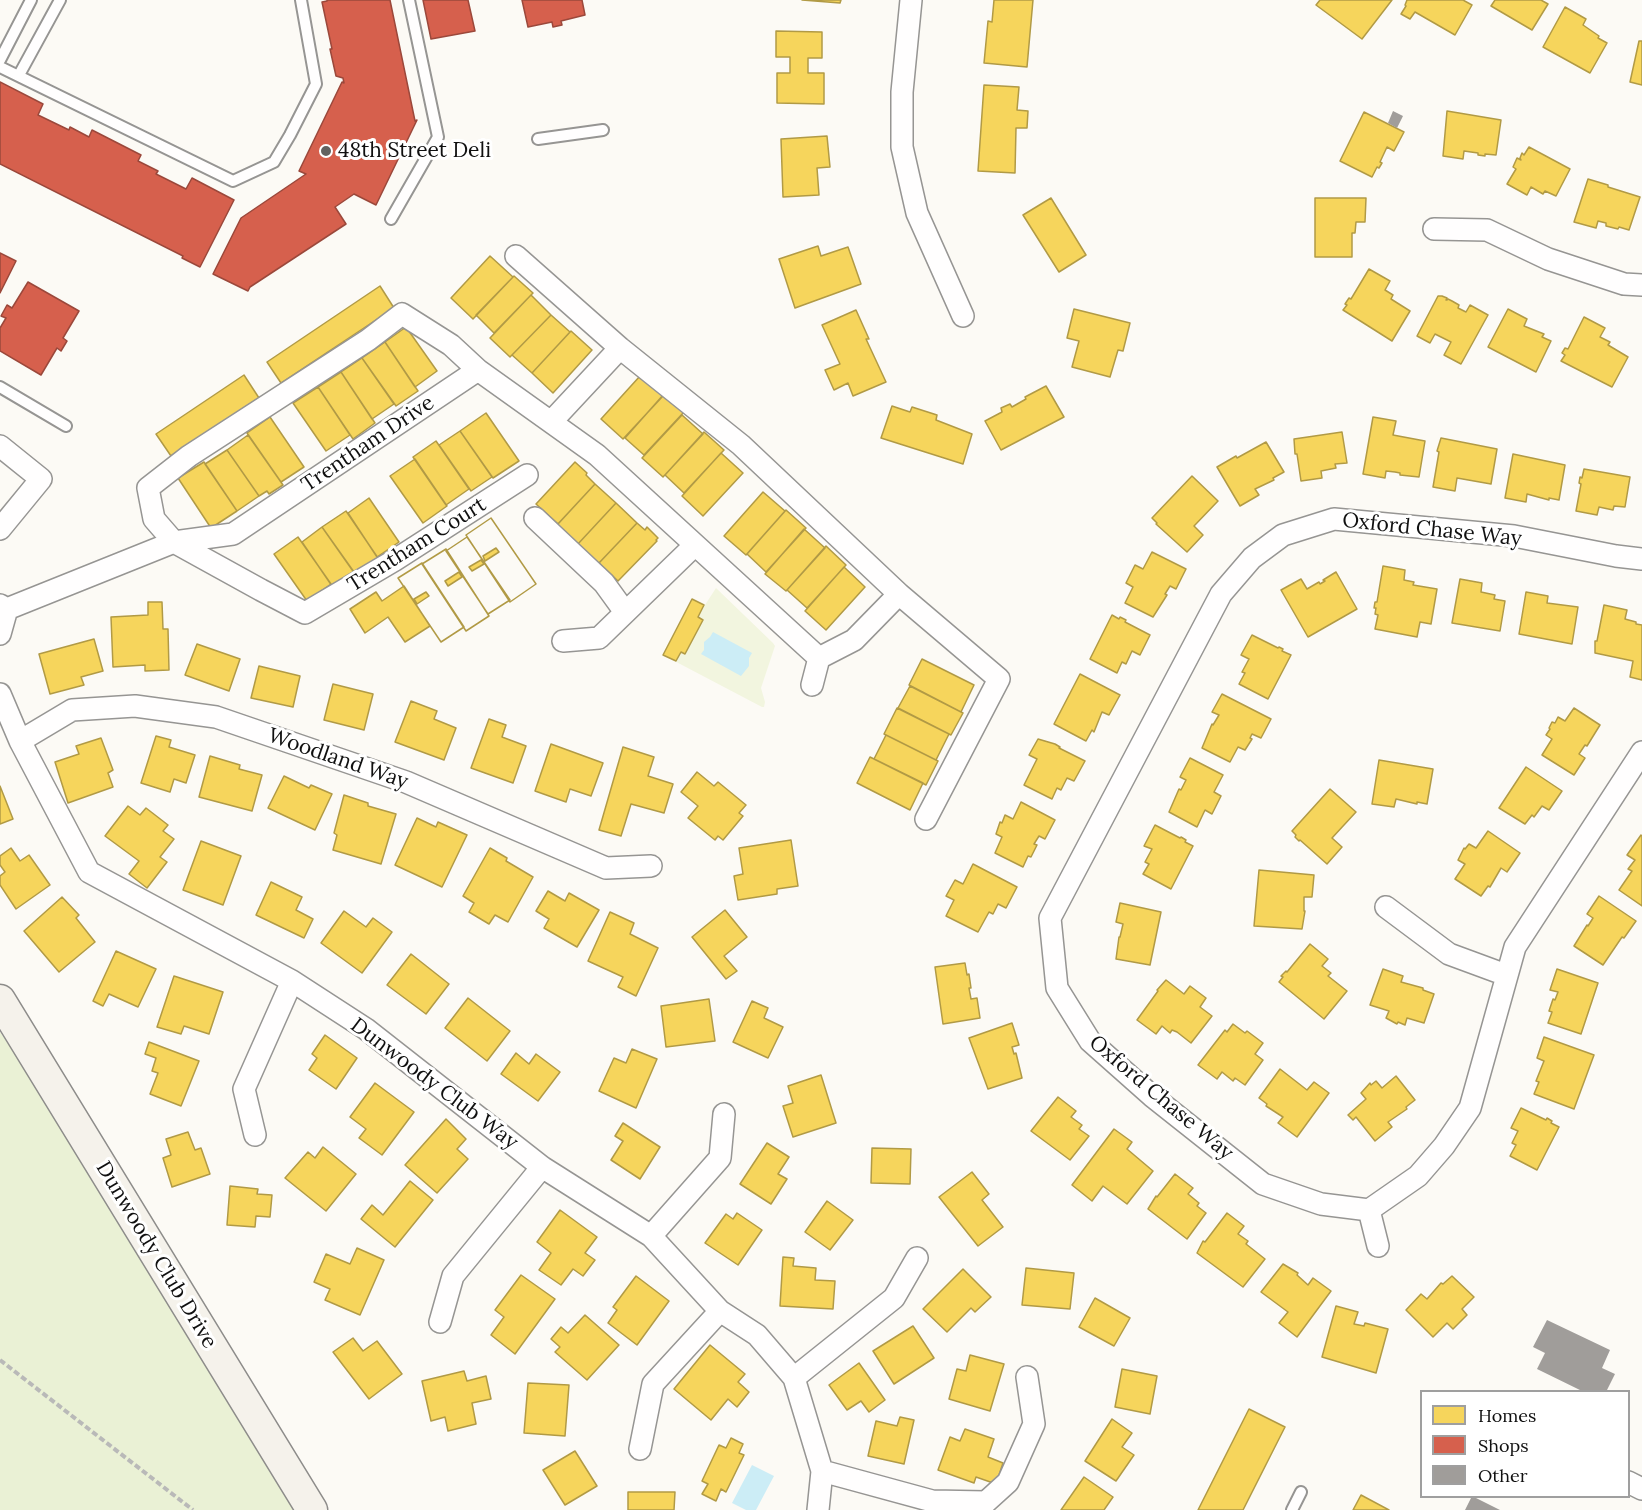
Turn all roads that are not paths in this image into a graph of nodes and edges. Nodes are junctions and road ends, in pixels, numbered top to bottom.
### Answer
1 (31, 0) edge
2 (60, 0) edge
3 (409, 0) edge
4 (911, 0) edge
5 (299, 2) edge
6 (0, 60) edge
7 (0, 67) edge
8 (19, 75) junction
9 (603, 130) dead end
10 (538, 140) dead end
11 (391, 219) dead end
12 (1434, 229) dead end
13 (516, 256) dead end
14 (1642, 285) edge
15 (963, 316) dead end
16 (620, 348) junction
17 (478, 370) junction
18 (0, 387) edge
19 (551, 422) junction
20 (66, 426) dead end
21 (0, 446) edge
22 (527, 476) dead end
23 (535, 518) dead end
24 (0, 529) edge
25 (174, 542) junction
26 (695, 545) junction
27 (1642, 559) edge
28 (899, 594) junction
29 (3, 607) edge
30 (626, 612) junction
31 (0, 634) edge
32 (563, 641) dead end
33 (819, 658) junction
34 (812, 685) dead end
35 (0, 694) edge
36 (20, 741) junction
37 (1642, 752) edge
38 (926, 819) dead end
39 (651, 866) dead end
40 (1386, 907) dead end
41 (1506, 975) junction
42 (292, 981) junction
43 (0, 1000) edge
44 (724, 1114) dead end
45 (255, 1135) dead end
46 (542, 1167) junction
47 (1369, 1210) junction
48 (651, 1236) junction
49 (1378, 1246) dead end
50 (917, 1258) dead end
51 (720, 1311) junction
52 (440, 1322) dead end
53 (1027, 1377) dead end
54 (794, 1378) junction
55 (640, 1449) dead end
56 (822, 1471) junction
57 (1301, 1492) dead end
58 (312, 1510) edge
59 (818, 1510) edge
60 (1292, 1510) edge

1 - 6 lane
2 - 8 lane
3 - 11 lane
4 - 15 street
5 - 8 lane
7 - 8 lane
9 - 10 lane
12 - 14 street
13 - 16 street
16 - 19 street
16 - 28 street
17 - 19 street
17 - 25 street, Trentham Drive
17 - 25 street
18 - 20 lane
19 - 26 street
21 - 24 street
22 - 25 street, Trentham Court
23 - 30 street
25 - 29 street, Trentham Drive
26 - 30 street
26 - 33 street
27 - 47 street, Oxford Chase Way
28 - 33 street
28 - 38 street
29 - 31 street
30 - 32 street
33 - 34 street
35 - 36 street, Dunwoody Club Way
36 - 39 street, Woodland Way
36 - 42 street, Dunwoody Club Way
37 - 41 street
40 - 41 street
41 - 47 street
42 - 45 street
42 - 46 street, Dunwoody Club Way
43 - 58 street, Dunwoody Club Drive
44 - 48 street
46 - 48 street, Dunwoody Club Way
46 - 52 street
47 - 49 street
48 - 51 street, Dunwoody Club Way
50 - 54 street
51 - 54 street, Dunwoody Club Way
51 - 55 street
53 - 56 street
54 - 56 street, Dunwoody Club Way
56 - 59 street, Dunwoody Club Way
57 - 60 lane

